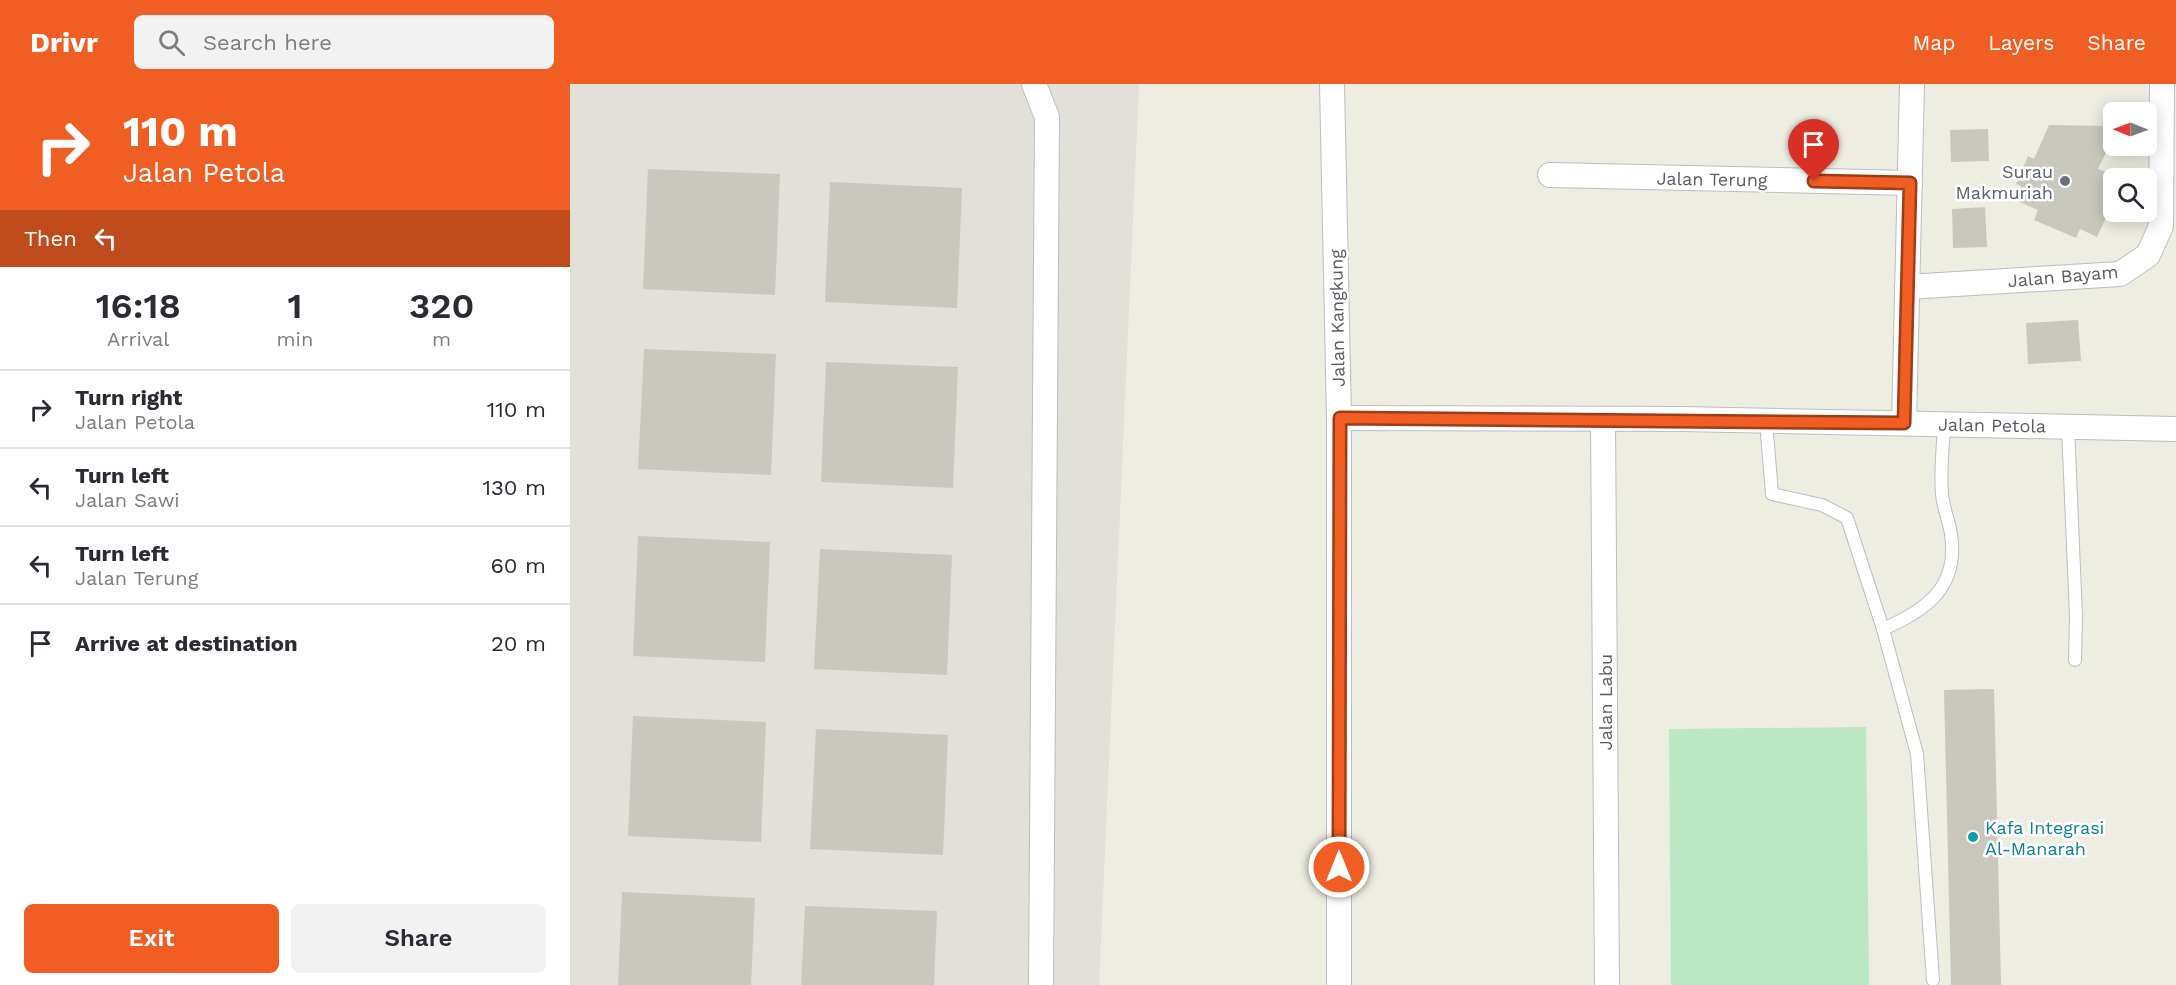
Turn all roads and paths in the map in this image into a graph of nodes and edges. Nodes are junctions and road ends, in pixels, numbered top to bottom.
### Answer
1 (1034, 84) edge
2 (1332, 84) edge
3 (1912, 84) edge
4 (2162, 84) edge
5 (1550, 175) dead end
6 (1910, 183) junction
7 (1907, 287) junction
8 (1340, 418) junction
9 (1604, 419) junction
10 (1766, 421) junction
11 (1904, 423) junction
12 (1944, 424) junction
13 (2068, 427) junction
14 (2176, 429) edge
15 (1883, 629) junction
16 (2075, 660) dead end
17 (1933, 980) dead end
18 (1041, 985) edge
19 (1339, 985) edge
20 (1607, 985) edge

1 - 18 street
2 - 8 street, Jalan Kangkung
3 - 6 street
4 - 7 street, Jalan Bayam
5 - 6 street, Jalan Terung
6 - 7 street
7 - 11 street
8 - 9 street, Jalan Petola
8 - 19 street, Jalan Kangkung
9 - 10 street, Jalan Petola
9 - 20 street, Jalan Labu
10 - 11 street, Jalan Petola
10 - 15 lane
11 - 12 street, Jalan Petola
12 - 13 street, Jalan Petola
12 - 15 lane
13 - 14 street, Jalan Petola
13 - 16 lane
15 - 17 lane

